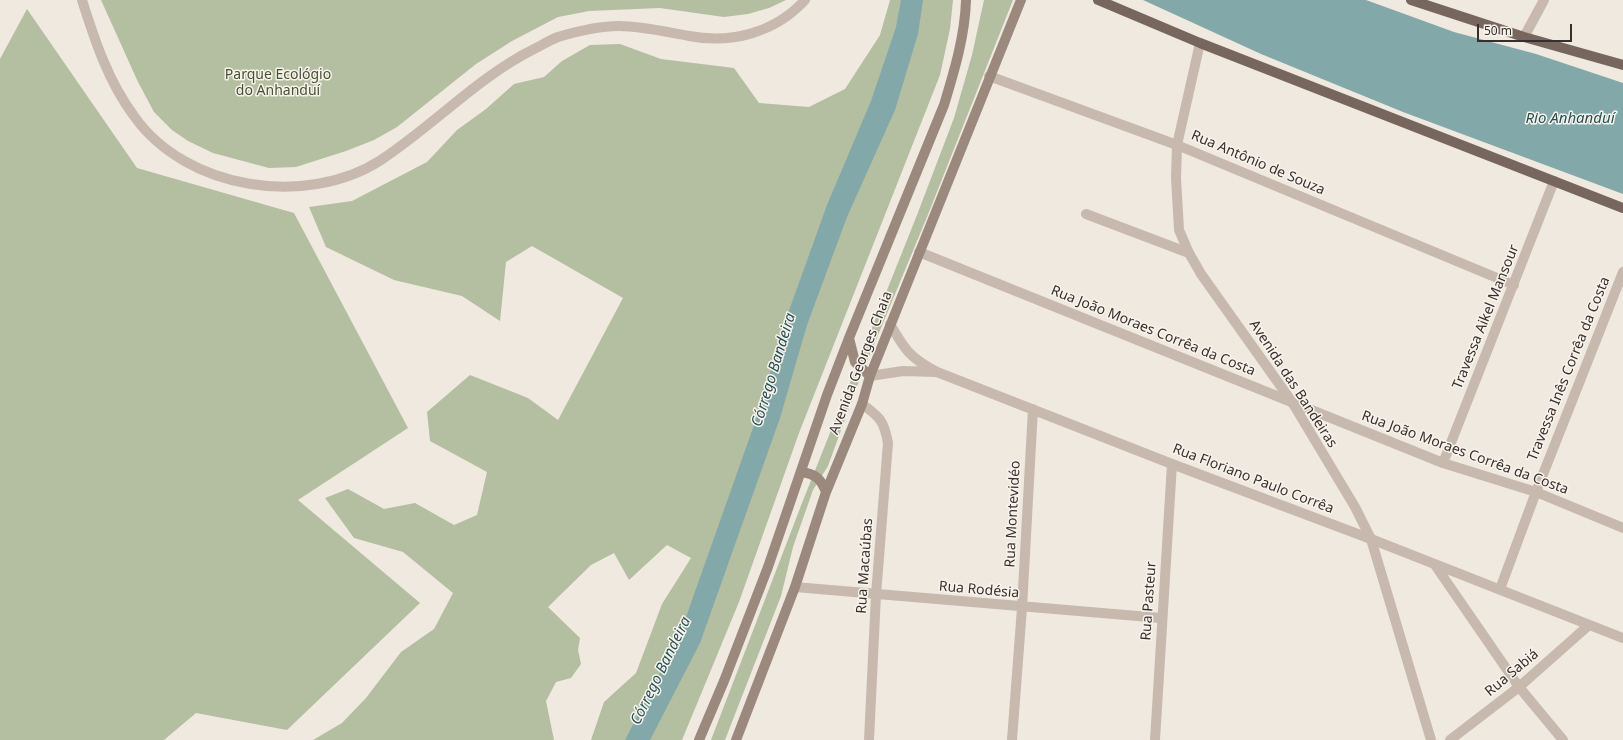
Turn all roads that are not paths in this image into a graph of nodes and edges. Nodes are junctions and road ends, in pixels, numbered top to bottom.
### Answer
1 (82, 0) edge
2 (805, 0) edge
3 (966, 0) edge
4 (1021, 0) edge
5 (1098, 0) edge
6 (1411, 0) edge
7 (1544, 0) edge
8 (1524, 37) junction
9 (1200, 43) junction
10 (1623, 65) edge
11 (989, 76) junction
12 (1177, 145) junction
13 (1554, 181) junction
14 (1623, 208) edge
15 (1086, 214) dead end
16 (919, 252) junction
17 (1189, 253) junction
18 (1623, 272) edge
19 (1514, 285) junction
20 (890, 324) junction
21 (849, 338) junction
22 (936, 372) junction
23 (870, 376) junction
24 (1292, 402) junction
25 (862, 404) junction
26 (1033, 409) junction
27 (1443, 463) junction
28 (1172, 464) junction
29 (801, 472) junction
30 (826, 492) junction
31 (1536, 492) junction
32 (1623, 528) edge
33 (1371, 539) junction
34 (1435, 565) junction
35 (795, 587) junction
36 (1500, 589) junction
37 (876, 595) junction
38 (1022, 608) junction
39 (1161, 618) junction
40 (1589, 625) junction
41 (1623, 638) edge
42 (1519, 687) junction
43 (699, 740) edge
44 (736, 740) edge
45 (870, 740) edge
46 (1012, 740) edge
47 (1155, 740) edge
48 (1430, 740) edge
49 (1450, 740) edge
50 (1563, 740) edge

1 - 2 street
3 - 21 main road, Avenida Georges Chaia
4 - 11 main road, Avenida Georges Chaia
5 - 9 main road
6 - 8 main road
7 - 8 street
8 - 10 main road
9 - 12 street, Avenida das Bandeiras
9 - 13 main road
11 - 12 street, Rua Antônio de Souza
11 - 16 main road, Avenida Georges Chaia
12 - 17 street, Avenida das Bandeiras
12 - 19 street, Rua Antônio de Souza
13 - 14 main road
13 - 19 street, Travessa Aikel Mansour
15 - 17 street
16 - 20 main road, Avenida Georges Chaia
16 - 24 street, Rua João Moraes Corrêa da Costa
17 - 24 street, Avenida das Bandeiras
18 - 31 street, Travessa Inês Corrêa da Costa
19 - 27 street, Travessa Aikel Mansour
20 - 22 street, Rua Floriano Paulo Corrêa
20 - 23 main road, Avenida Georges Chaia
21 - 23 main road
21 - 29 main road, Avenida Georges Chaia
22 - 23 street
22 - 26 street, Rua Floriano Paulo Corrêa
23 - 25 main road, Avenida Georges Chaia
24 - 27 street, Rua João Moraes Corrêa da Costa
24 - 33 street, Avenida das Bandeiras
25 - 30 main road, Avenida Georges Chaia
25 - 37 street, Rua Macaúbas
26 - 28 street, Rua Floriano Paulo Corrêa
26 - 38 street, Rua Montevidéo
27 - 31 street, Rua João Moraes Corrêa da Costa
28 - 33 street, Rua Floriano Paulo Corrêa
28 - 39 street, Rua Pasteur
29 - 30 main road
29 - 43 main road, Avenida Georges Chaia
30 - 35 main road, Avenida Georges Chaia
31 - 32 street, Rua João Moraes Corrêa da Costa
31 - 36 street, Travessa Inês Corrêa da Costa
33 - 34 street, Rua Floriano Paulo Corrêa
33 - 48 street, Avenida das Bandeiras
34 - 36 street, Rua Floriano Paulo Corrêa
34 - 42 street
35 - 37 street, Rua Rodésia
35 - 44 main road, Avenida Georges Chaia
36 - 40 street, Rua Floriano Paulo Corrêa
37 - 38 street, Rua Rodésia
37 - 45 street, Rua Macaúbas
38 - 39 street, Rua Rodésia
38 - 46 street, Rua Montevidéo
39 - 47 street, Rua Pasteur
40 - 41 street, Rua Floriano Paulo Corrêa
40 - 42 street, Rua Sabiá
42 - 49 street, Rua Sabiá
42 - 50 street

